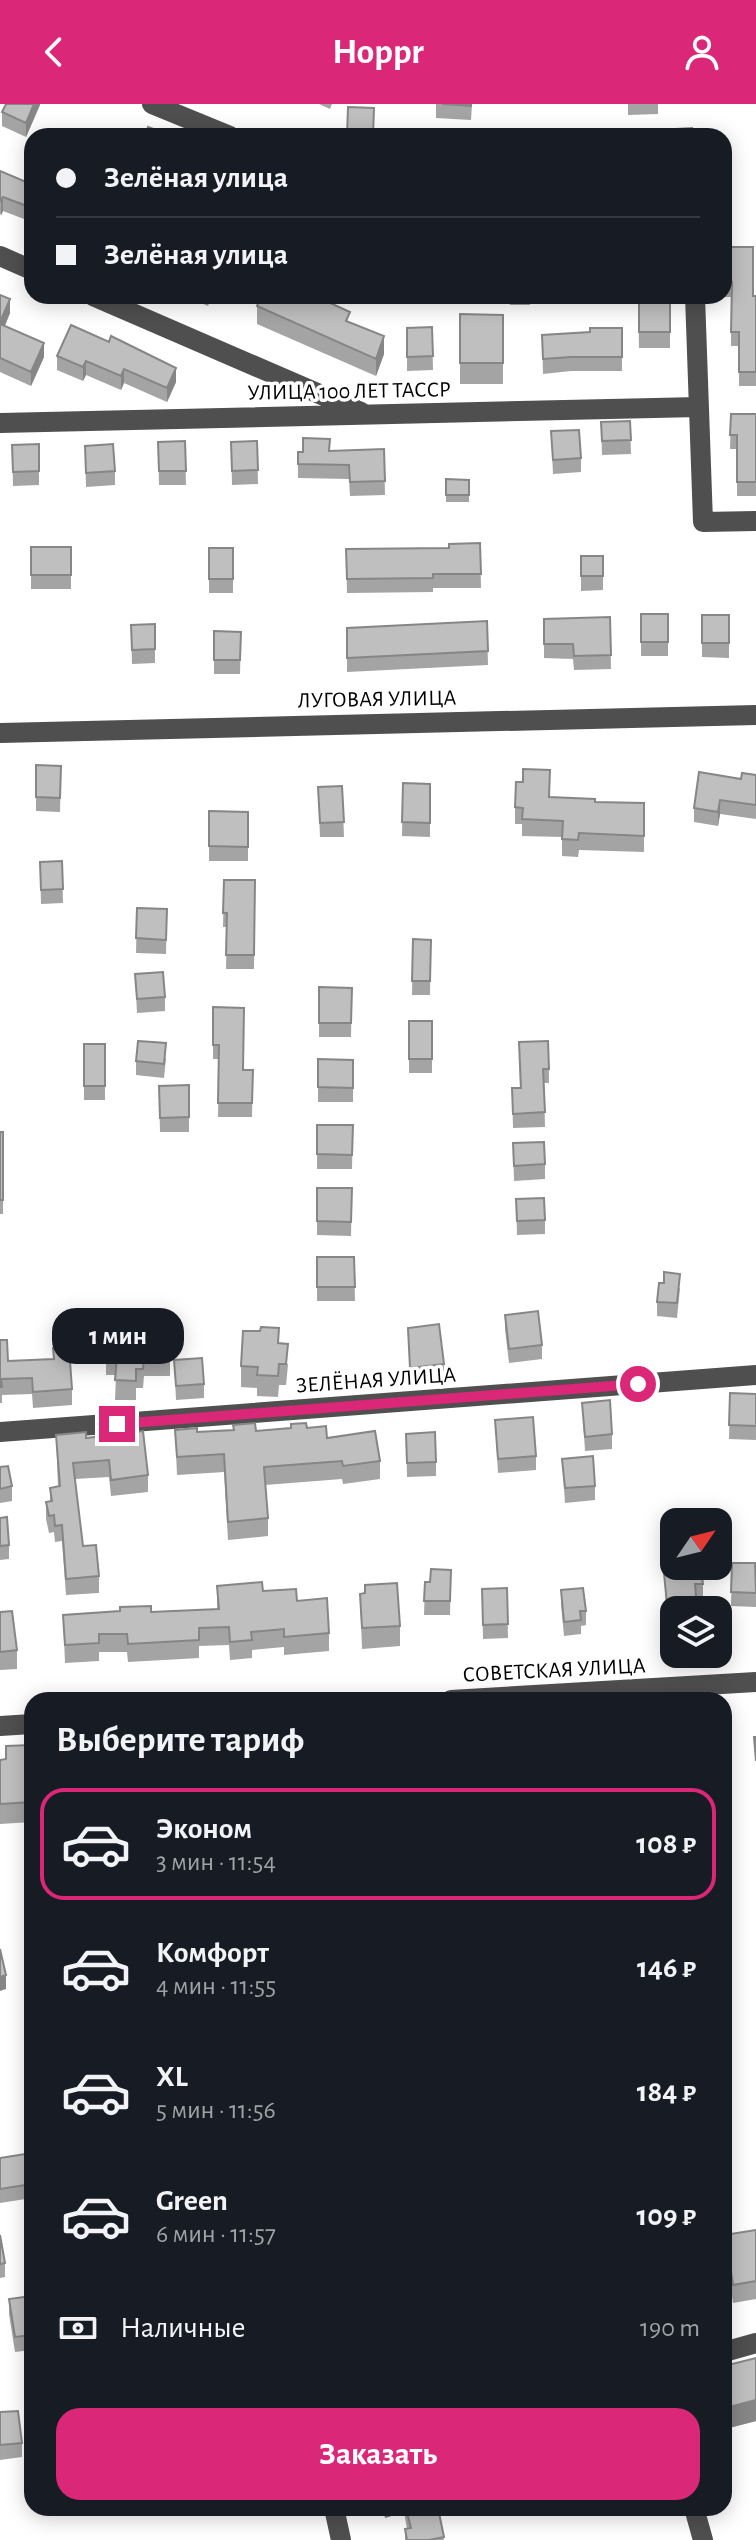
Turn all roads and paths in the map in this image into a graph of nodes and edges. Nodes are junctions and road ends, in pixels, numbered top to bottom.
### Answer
1 (152, 104) edge
2 (210, 128) edge
3 (0, 256) edge
4 (24, 266) edge
5 (112, 304) edge
6 (695, 304) edge
7 (699, 407) junction
8 (369, 415) junction
9 (0, 423) edge
10 (756, 521) edge
11 (756, 715) edge
12 (0, 733) edge
13 (756, 1375) edge
14 (0, 1432) edge
15 (756, 1682) edge
16 (587, 1692) edge
17 (24, 1724) edge
18 (0, 1726) edge
19 (756, 2343) edge
20 (732, 2350) edge
21 (336, 2516) edge
22 (696, 2516) edge
23 (341, 2540) edge
24 (703, 2540) edge

1 - 2 street
3 - 4 street
5 - 8 street
6 - 7 street
7 - 8 street, УЛИЦА 100 ЛЕТ ТАССР
7 - 10 street
8 - 9 street, УЛИЦА 100 ЛЕТ ТАССР
11 - 12 street, ЛУГОВАЯ УЛИЦА
13 - 14 street, ЗЕЛЁНАЯ УЛИЦА
15 - 16 street, СОВЕТСКАЯ УЛИЦА
17 - 18 street
19 - 20 street
21 - 23 street
22 - 24 street

